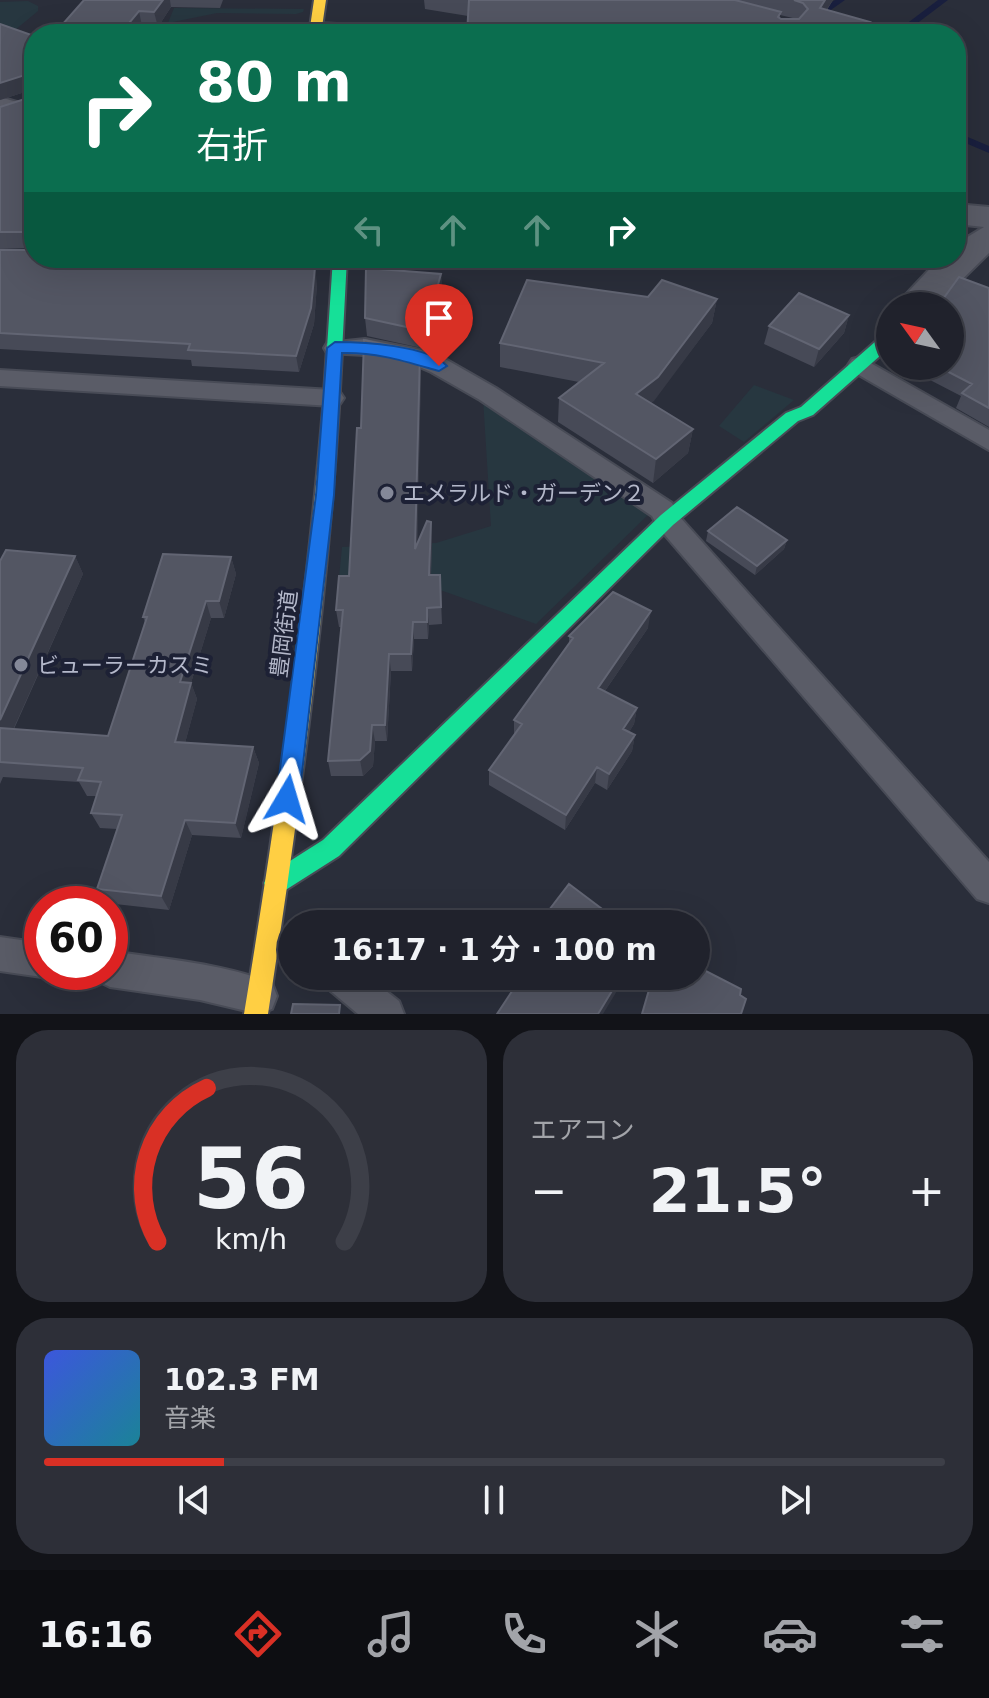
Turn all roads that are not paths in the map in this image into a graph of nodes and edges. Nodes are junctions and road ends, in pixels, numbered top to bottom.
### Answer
1 (320, 0) edge
2 (316, 24) edge
3 (973, 217) edge
4 (966, 240) edge
5 (340, 268) edge
6 (950, 268) edge
7 (927, 292) edge
8 (335, 348) junction
9 (876, 351) edge
10 (860, 365) junction
11 (0, 378) edge
12 (332, 398) junction
13 (989, 441) edge
14 (667, 520) junction
15 (276, 883) junction
16 (989, 887) edge
17 (278, 911) edge
18 (278, 945) edge
19 (0, 954) edge
20 (24, 957) edge
21 (128, 972) edge
22 (356, 990) edge
23 (257, 1005) edge
24 (386, 1014) edge

1 - 2 main road
3 - 4 street
5 - 8 main road, 豊岡街道
6 - 7 street
8 - 12 main road, 豊岡街道
8 - 14 lane
9 - 10 main road
10 - 13 lane
10 - 14 main road
11 - 12 lane
12 - 15 main road, 豊岡街道
14 - 15 main road
14 - 16 lane
15 - 17 main road, 豊岡街道
18 - 23 main road, 豊岡街道
19 - 20 lane
21 - 23 lane
22 - 24 lane

